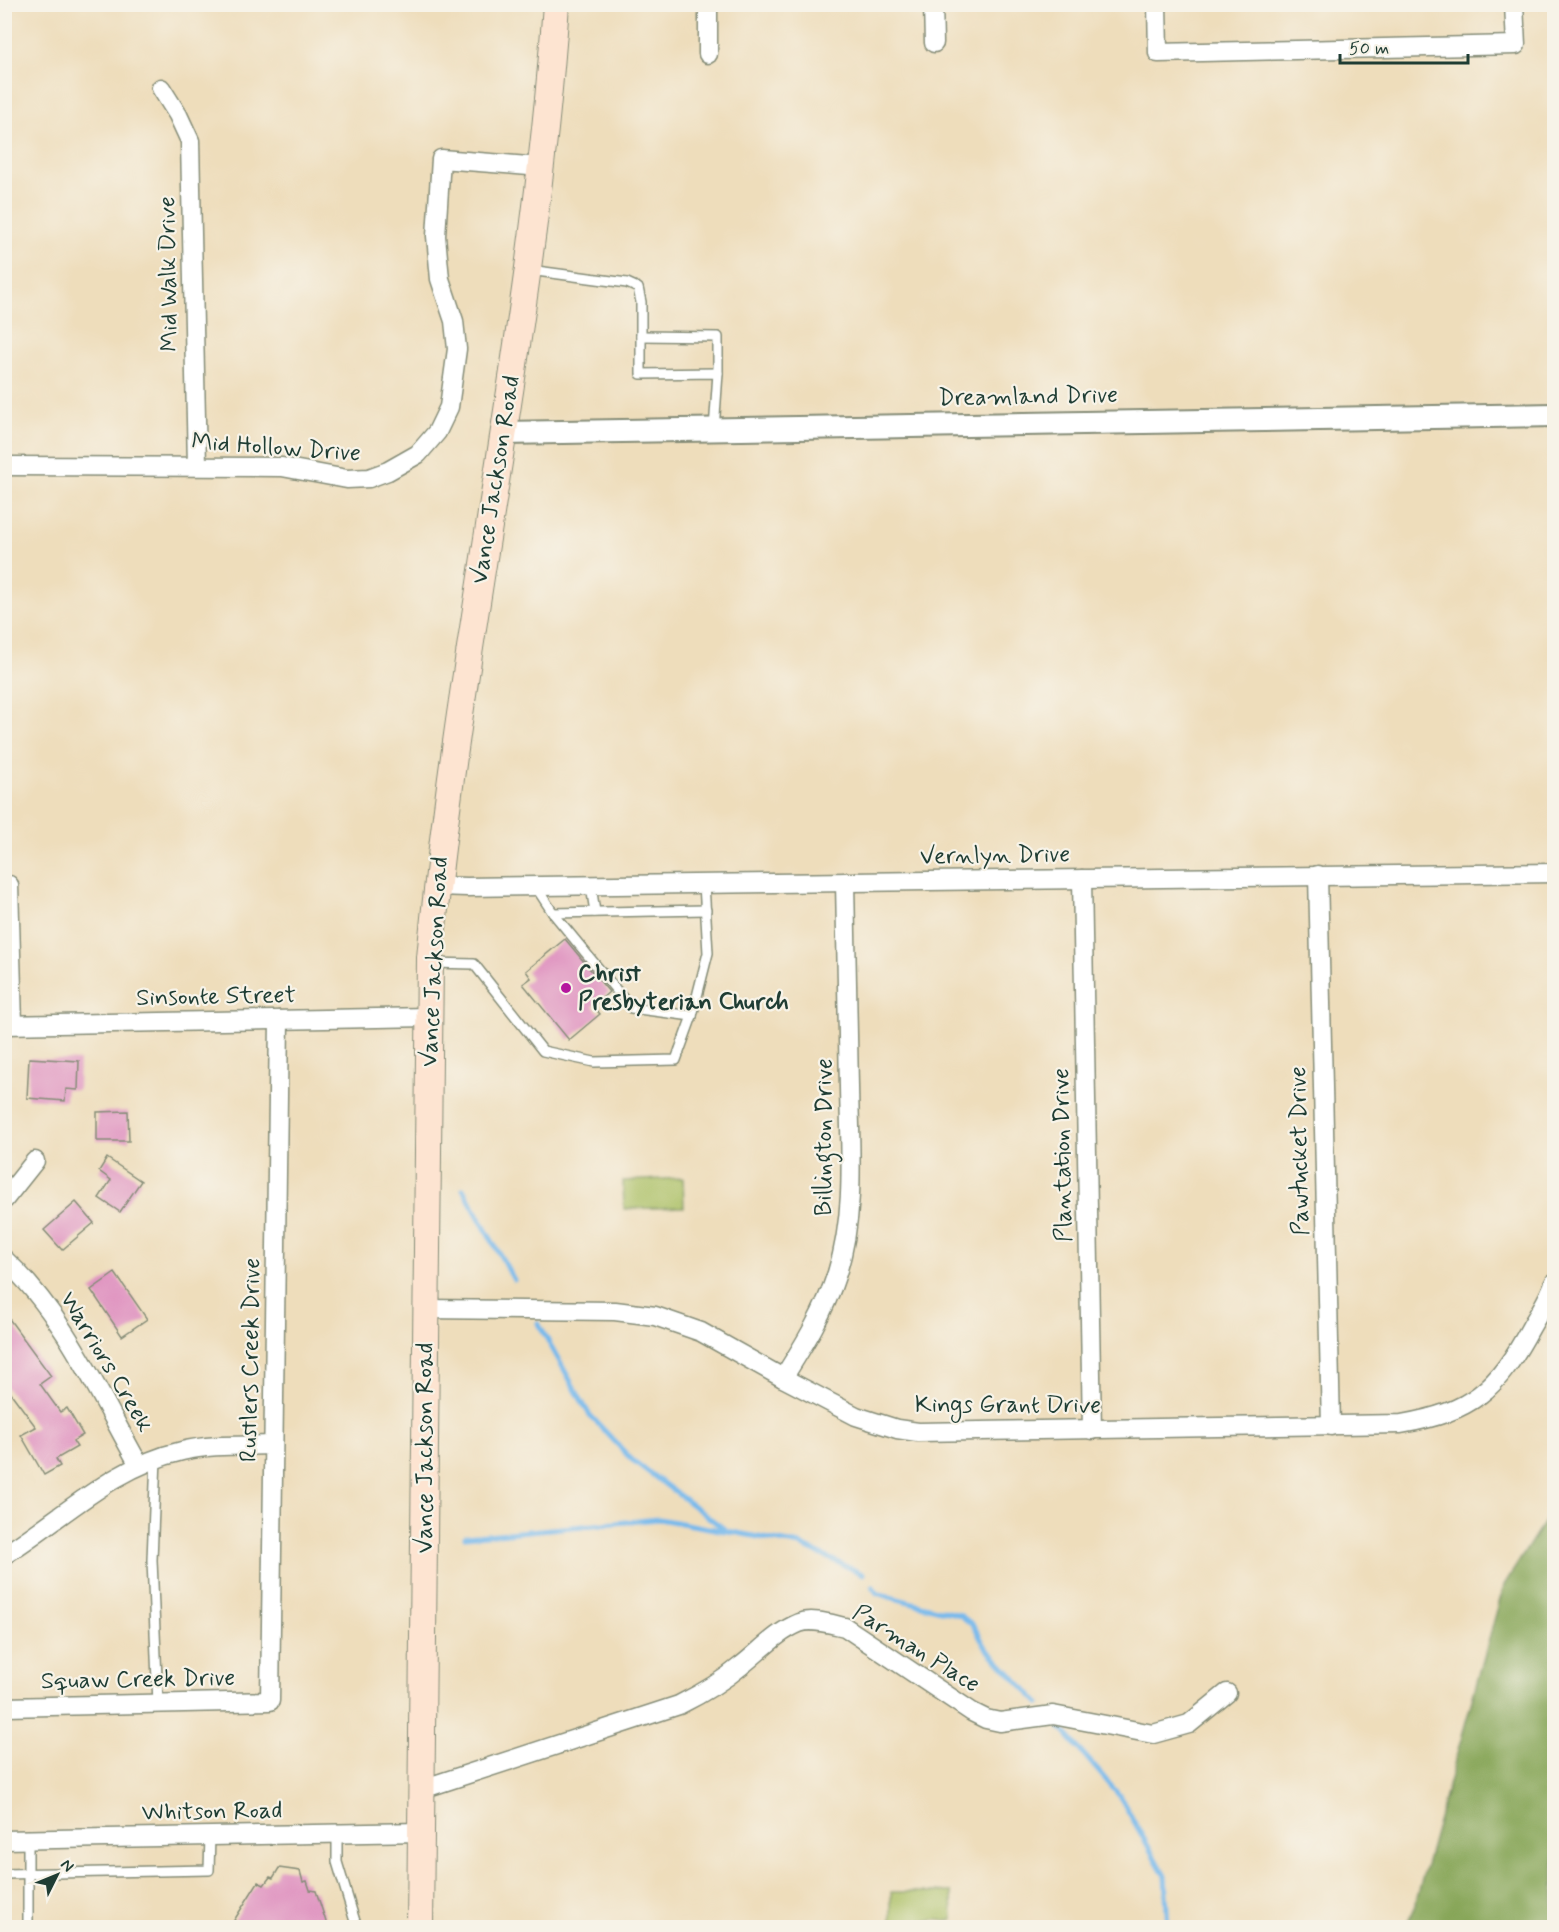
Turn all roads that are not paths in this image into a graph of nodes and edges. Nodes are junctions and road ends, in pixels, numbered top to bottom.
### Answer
1 (556, 4) edge
2 (708, 4) edge
3 (933, 4) edge
4 (1157, 4) edge
5 (1514, 4) edge
6 (934, 43) dead end
7 (708, 54) dead end
8 (161, 88) dead end
9 (542, 167) junction
10 (527, 270) junction
11 (641, 336) junction
12 (718, 374) junction
13 (1554, 415) edge
14 (714, 430) junction
15 (503, 434) junction
16 (4, 466) edge
17 (197, 466) junction
18 (1554, 873) edge
19 (1318, 876) junction
20 (1082, 879) junction
21 (845, 882) junction
22 (704, 884) junction
23 (9, 885) dead end
24 (591, 885) junction
25 (437, 886) junction
26 (536, 886) junction
27 (706, 910) junction
28 (595, 912) junction
29 (553, 913) junction
30 (430, 963) junction
31 (692, 1016) junction
32 (429, 1017) junction
33 (279, 1020) junction
34 (9, 1024) edge
35 (35, 1161) dead end
36 (4, 1200) edge
37 (4, 1259) edge
38 (1553, 1286) edge
39 (426, 1309) junction
40 (783, 1378) junction
41 (1331, 1426) junction
42 (1092, 1430) junction
43 (273, 1445) junction
44 (147, 1462) junction
45 (4, 1555) edge
46 (1227, 1693) dead end
47 (270, 1701) joint
48 (158, 1704) junction
49 (5, 1705) edge
50 (422, 1789) junction
51 (421, 1832) junction
52 (337, 1834) junction
53 (210, 1836) junction
54 (4, 1840) edge
55 (28, 1840) junction
56 (28, 1873) junction
57 (4, 1874) edge
58 (28, 1928) edge
59 (357, 1928) edge
60 (420, 1928) edge

1 - 9 main road, Vance Jackson Road
2 - 7 street
3 - 6 street
4 - 5 street
8 - 17 street, Mid Walk Drive
9 - 10 main road, Vance Jackson Road
9 - 17 street, Mid Hollow Drive
10 - 11 lane
10 - 15 main road, Vance Jackson Road
11 - 12 lane
11 - 12 lane
12 - 14 lane
13 - 14 street, Dreamland Drive
14 - 15 street, Dreamland Drive
15 - 25 main road, Vance Jackson Road
16 - 17 street, Mid Hollow Drive
18 - 19 street, Vernlyn Drive
19 - 20 street, Vernlyn Drive
19 - 41 street, Pawtucket Drive
20 - 21 street, Vernlyn Drive
20 - 42 street, Plantation Drive
21 - 22 street, Vernlyn Drive
21 - 40 street, Billington Drive
22 - 24 street, Vernlyn Drive
22 - 27 lane
23 - 34 street
24 - 26 street, Vernlyn Drive
24 - 28 lane
25 - 26 street, Vernlyn Drive
25 - 30 main road, Vance Jackson Road
26 - 29 lane
27 - 28 lane
27 - 31 lane
28 - 29 lane
29 - 31 lane
30 - 31 lane
30 - 32 main road, Vance Jackson Road
32 - 33 street, Sinsonte Street
32 - 39 main road, Vance Jackson Road
33 - 34 street, Sinsonte Street
33 - 43 street, Rustlers Creek Drive
35 - 36 street
37 - 44 street, Warriors Creek
38 - 41 street, Kings Grant Drive
39 - 40 street, Kings Grant Drive
39 - 50 main road, Vance Jackson Road
40 - 42 street, Kings Grant Drive
41 - 42 street, Kings Grant Drive
43 - 44 street
43 - 47 street, Rustlers Creek Drive
44 - 45 street
44 - 48 lane
46 - 50 street, Parman Place
47 - 48 street, Squaw Creek Drive
48 - 49 street, Squaw Creek Drive
50 - 51 main road, Vance Jackson Road
51 - 52 street, Whitson Road
51 - 60 main road, Vance Jackson Road
52 - 53 street, Whitson Road
52 - 59 lane
53 - 55 street, Whitson Road
53 - 56 lane
54 - 55 street, Whitson Road
55 - 56 lane
56 - 57 lane
56 - 58 lane

